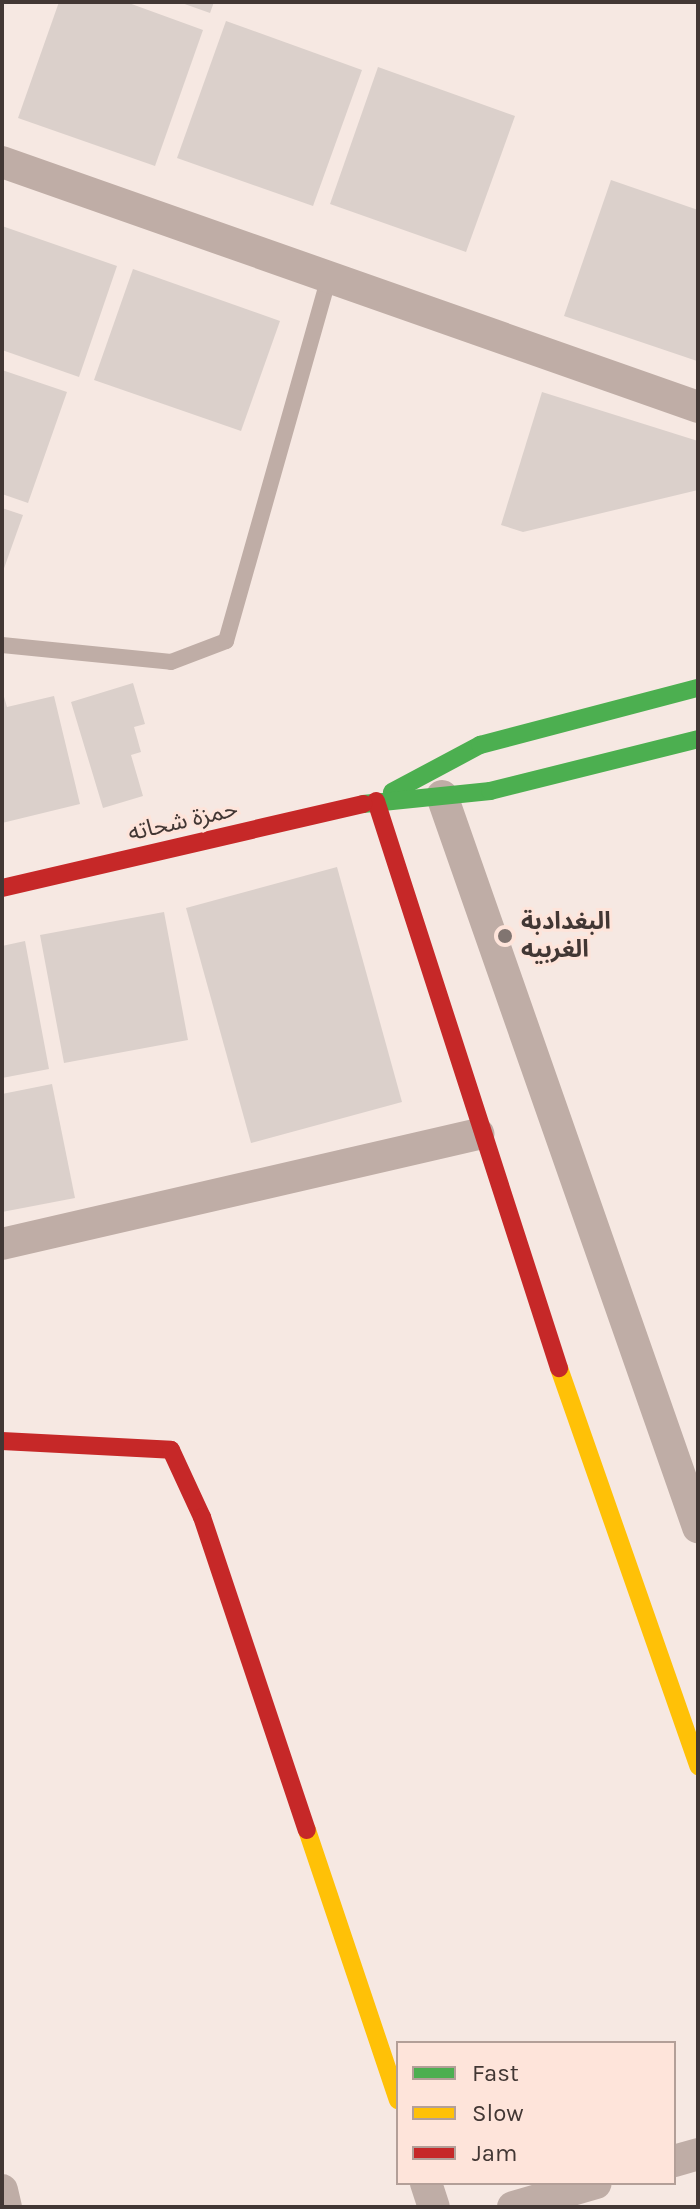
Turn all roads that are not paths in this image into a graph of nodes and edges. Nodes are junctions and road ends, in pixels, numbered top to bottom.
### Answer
1 (2, 162) edge
2 (329, 277) junction
3 (698, 407) edge
4 (2, 645) edge
5 (698, 688) edge
6 (698, 739) edge
7 (442, 796) junction
8 (376, 801) junction
9 (2, 888) edge
10 (478, 1134) junction
11 (2, 1244) edge
12 (2, 1441) edge
13 (698, 1527) edge
14 (698, 1766) edge
15 (396, 2094) edge
16 (698, 2154) edge
17 (676, 2160) edge
18 (427, 2185) edge
19 (589, 2185) edge
20 (2, 2190) edge
21 (6, 2207) edge
22 (434, 2207) edge
23 (513, 2207) edge

1 - 2 street
2 - 3 street
2 - 4 lane
5 - 8 street, حمزة شحاته
6 - 7 street, حمزة شحاته
7 - 8 street, حمزة شحاته
7 - 13 street
8 - 9 street, حمزة شحاته
8 - 10 street
10 - 11 street
10 - 14 street
12 - 15 street
16 - 17 street
18 - 22 street
19 - 23 street
20 - 21 street

